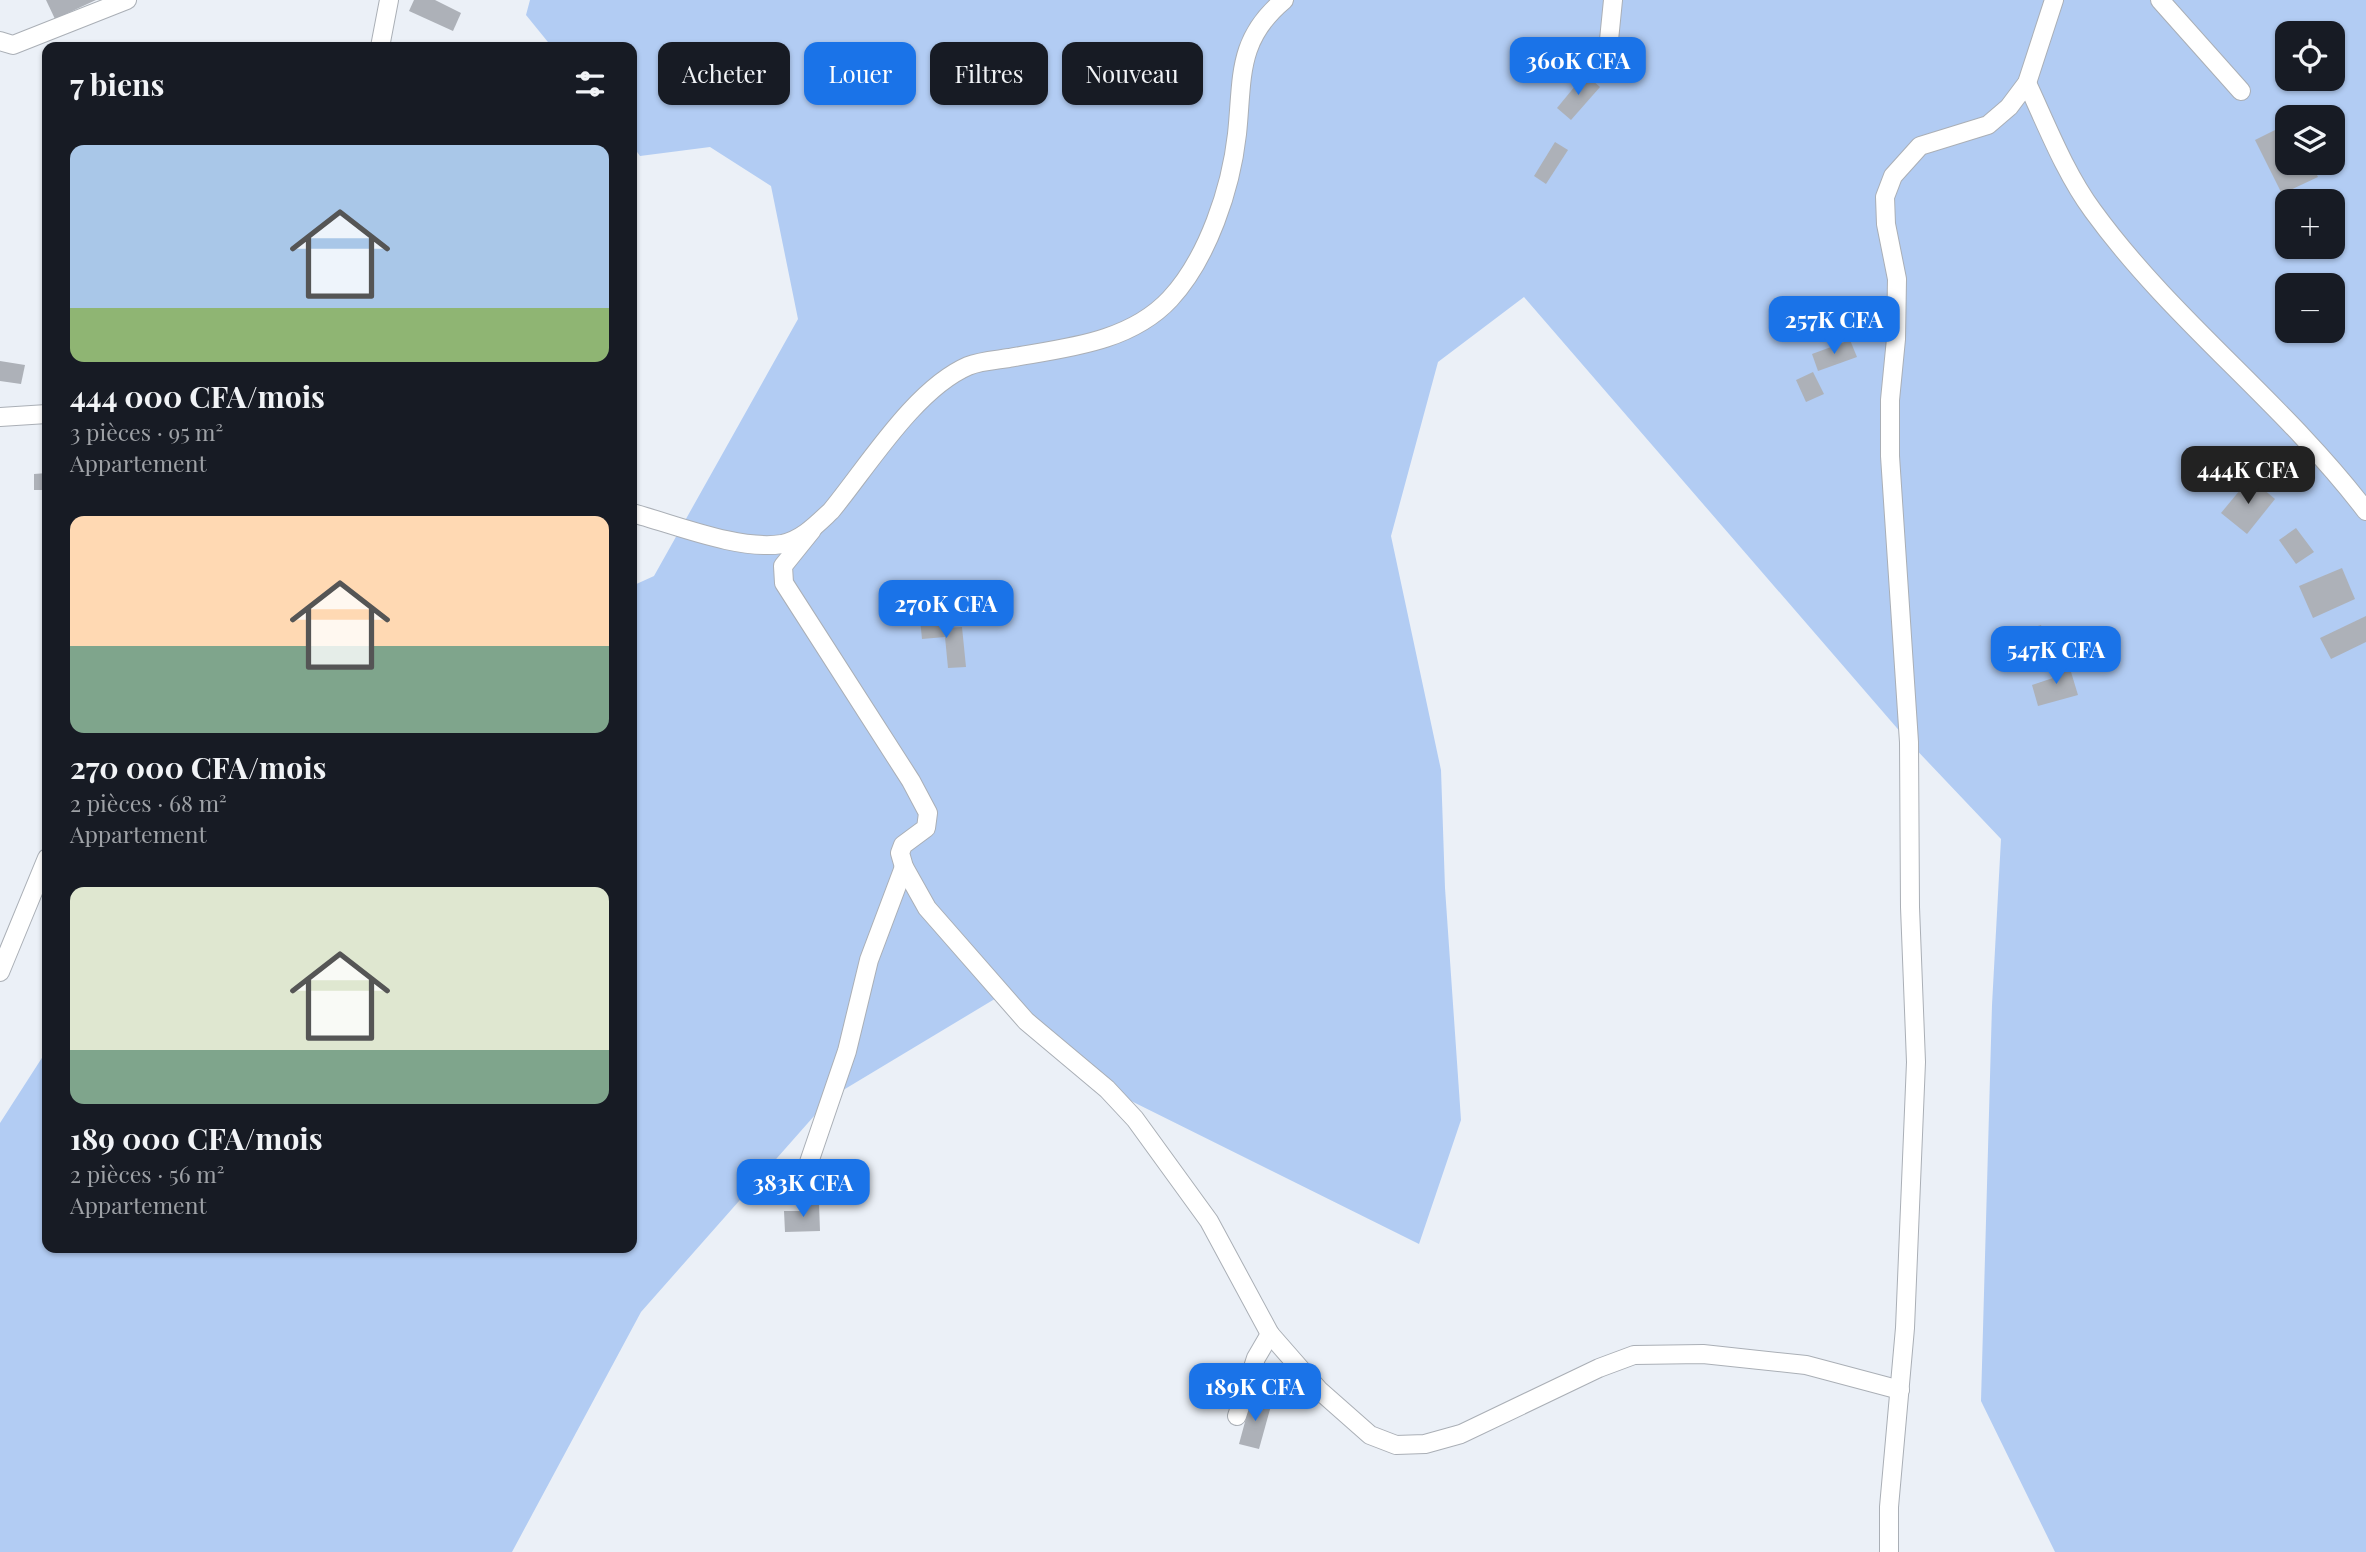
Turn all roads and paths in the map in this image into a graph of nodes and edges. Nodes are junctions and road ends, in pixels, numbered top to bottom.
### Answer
1 (127, 0) edge
2 (389, 0) edge
3 (1284, 0) edge
4 (1613, 0) edge
5 (2054, 0) edge
6 (2160, 0) edge
7 (0, 41) edge
8 (381, 42) edge
9 (1608, 50) dead end
10 (2027, 83) junction
11 (2241, 91) dead end
12 (42, 414) edge
13 (0, 417) edge
14 (2366, 511) edge
15 (637, 514) edge
16 (812, 530) junction
17 (904, 867) junction
18 (42, 870) edge
19 (0, 972) edge
20 (806, 1171) dead end
21 (1270, 1334) junction
22 (1900, 1390) junction
23 (1237, 1416) dead end
24 (1889, 1552) edge

1 - 7 street
2 - 8 street
3 - 16 street
4 - 9 street
5 - 10 street
6 - 11 street
10 - 14 street
10 - 22 street
12 - 13 street
15 - 16 street
16 - 17 street
17 - 20 street
17 - 21 street
18 - 19 street
21 - 22 street
21 - 23 street
22 - 24 street

